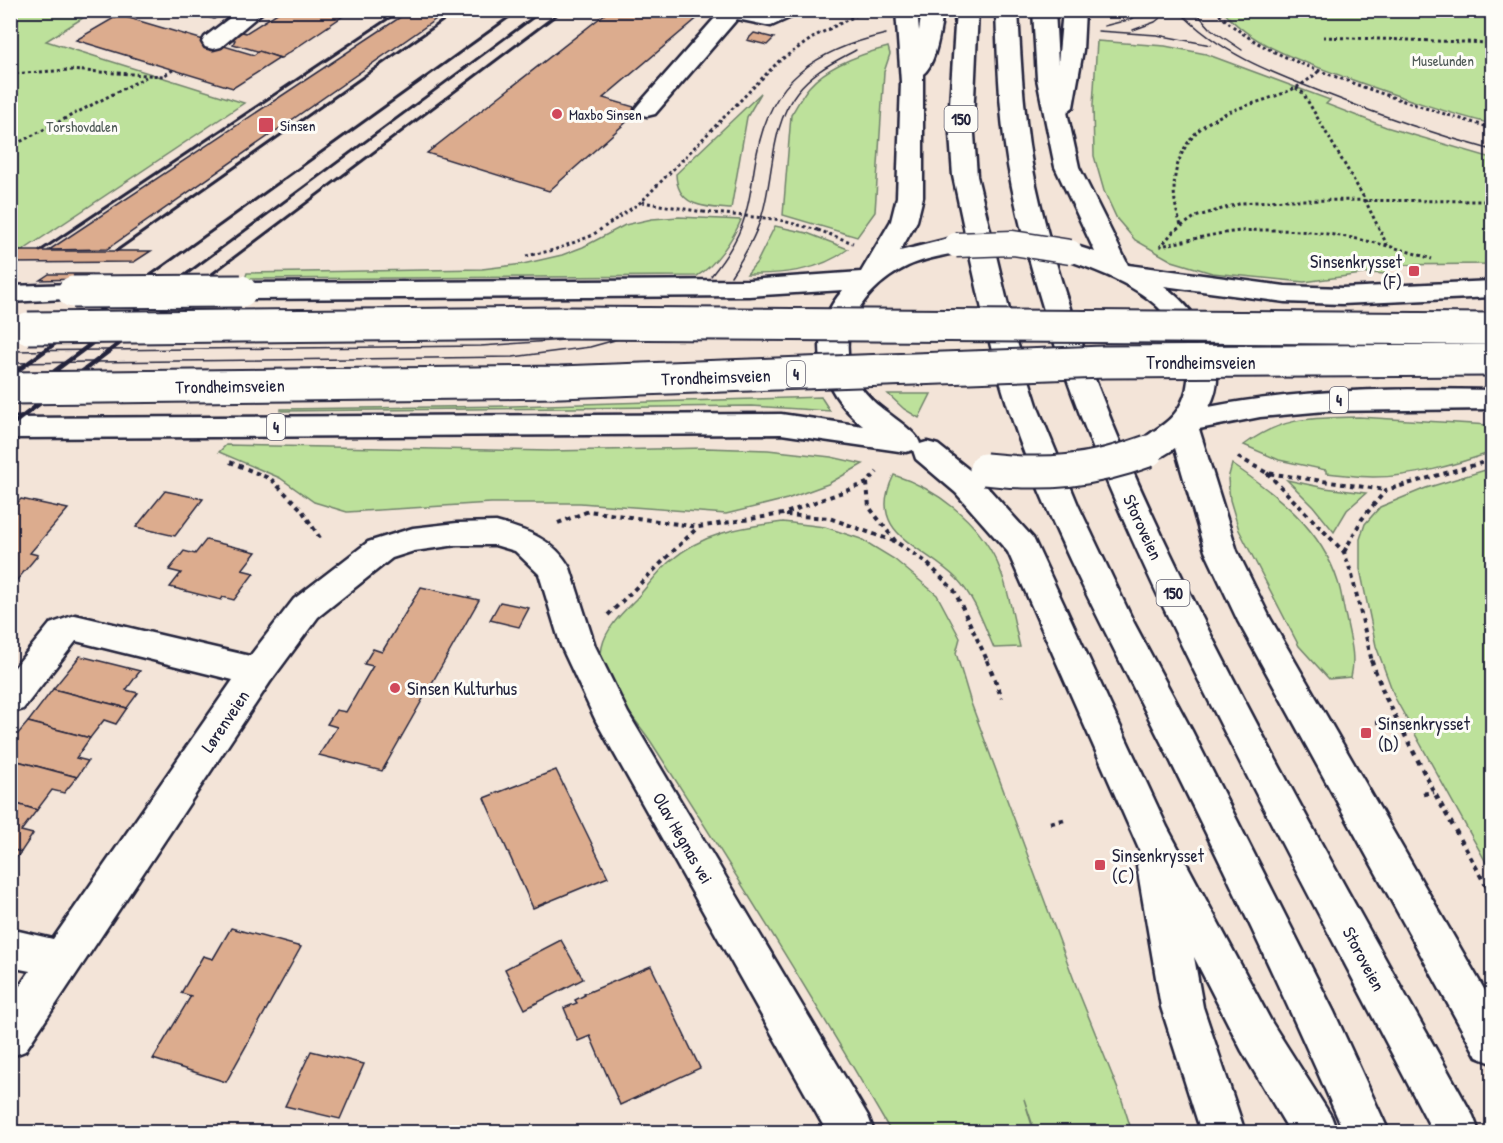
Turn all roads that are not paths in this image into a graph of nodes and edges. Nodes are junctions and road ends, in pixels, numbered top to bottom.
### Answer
1 (255, 10) edge
2 (791, 10) edge
3 (906, 10) edge
4 (933, 10) edge
5 (967, 10) edge
6 (1074, 10) edge
7 (732, 11) edge
8 (1007, 11) edge
9 (1044, 13) edge
10 (213, 42) dead end
11 (912, 82) junction
12 (647, 109) dead end
13 (1059, 121) junction
14 (1120, 271) junction
15 (870, 278) junction
16 (1492, 289) edge
17 (10, 294) edge
18 (19, 328) edge
19 (1492, 329) edge
20 (1492, 360) edge
21 (10, 388) edge
22 (1492, 399) edge
23 (1185, 423) junction
24 (10, 428) edge
25 (916, 447) junction
26 (540, 534) joint
27 (258, 672) junction
28 (10, 699) edge
29 (1151, 835) junction
30 (10, 948) edge
31 (62, 960) junction
32 (10, 1037) edge
33 (1492, 1042) edge
34 (852, 1132) edge
35 (1223, 1132) edge
36 (1315, 1132) edge
37 (1367, 1132) edge
38 (1457, 1132) edge

1 - 10 main road
2 - 7 main road
3 - 11 main road
4 - 11 main road
5 - 37 main road, 150
6 - 13 main road
7 - 12 main road
8 - 38 main road, Storoveien / 150
9 - 13 main road
11 - 15 main road
13 - 14 main road
14 - 15 main road, bridge
14 - 16 main road
14 - 23 main road
15 - 17 main road, bridge
15 - 25 main road
18 - 19 main road, Trondheimsveien, bridge
20 - 21 main road, Trondheimsveien / 4, bridge
22 - 23 main road, 4
23 - 25 main road, bridge
23 - 33 main road
24 - 25 main road, 4
25 - 29 main road
26 - 27 main road, Lørenveien
26 - 34 main road, Olav Hegnas vei
27 - 28 main road
27 - 31 main road, Lørenveien
29 - 35 main road
29 - 36 main road
30 - 31 main road
31 - 32 main road, Lørenveien

